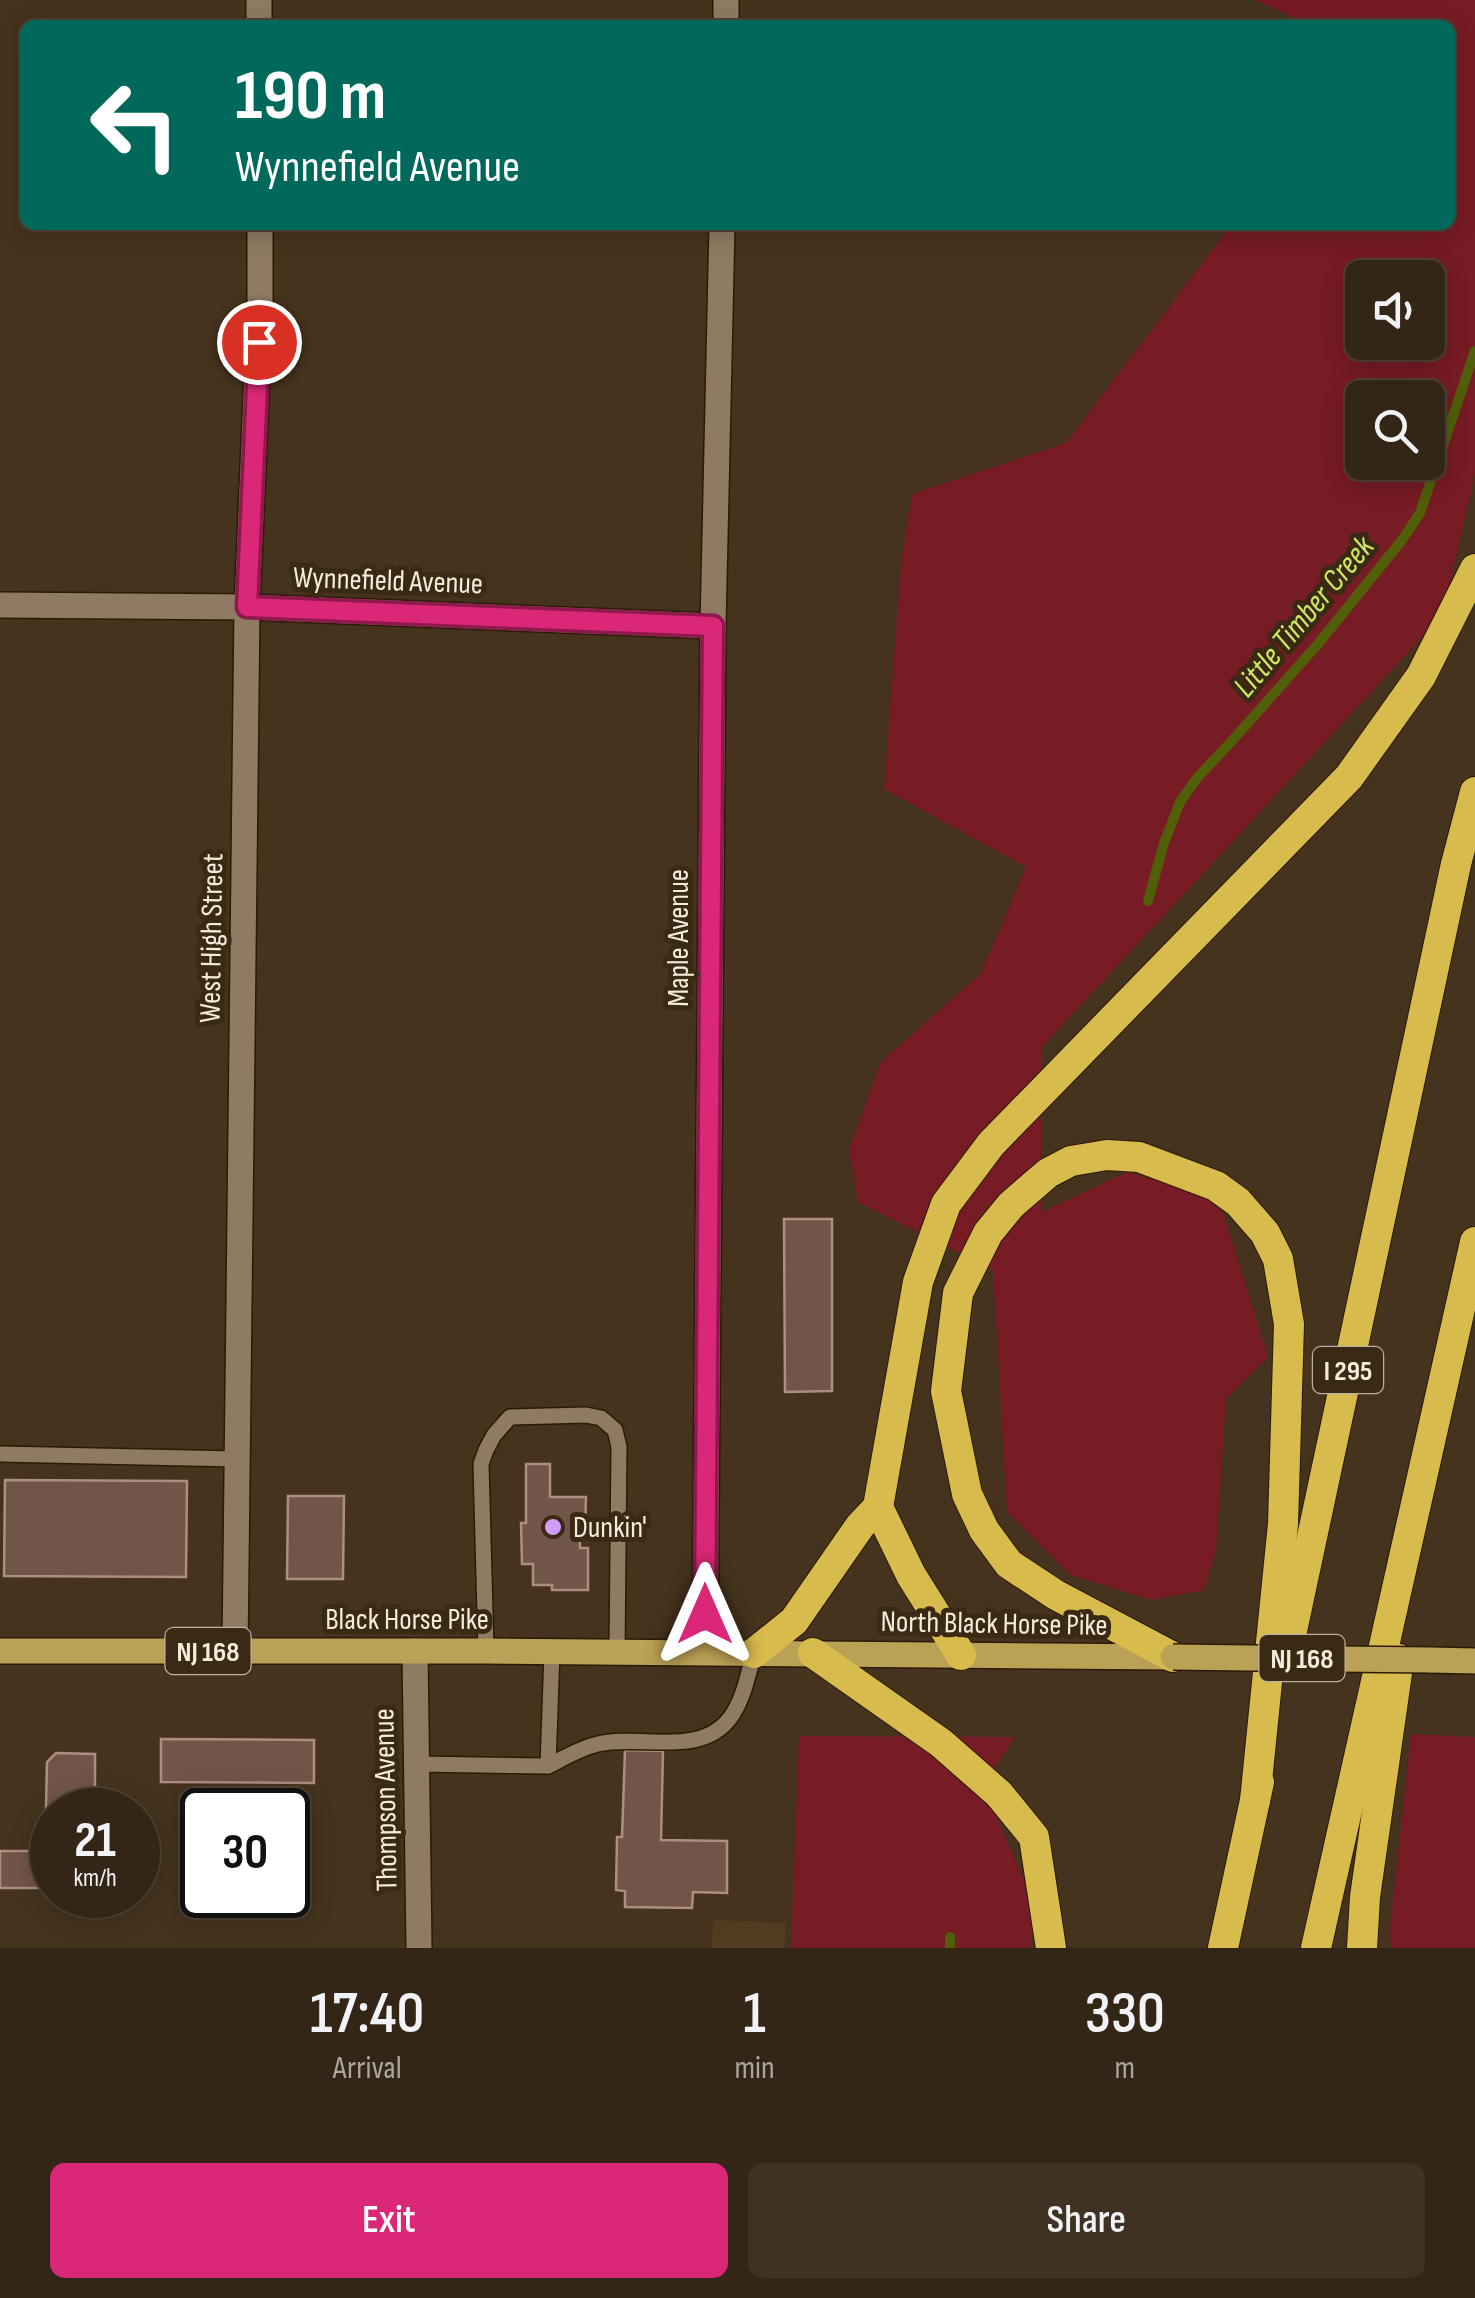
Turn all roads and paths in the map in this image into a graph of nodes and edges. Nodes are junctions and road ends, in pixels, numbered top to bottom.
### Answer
1 (260, 230) edge
2 (722, 230) edge
3 (1475, 569) edge
4 (0, 605) edge
5 (247, 607) junction
6 (713, 626) junction
7 (1475, 792) edge
8 (1475, 1242) edge
9 (1432, 1428) junction
10 (0, 1454) edge
11 (237, 1459) junction
12 (878, 1508) junction
13 (0, 1651) edge
14 (235, 1651) junction
15 (415, 1651) junction
16 (486, 1651) junction
17 (552, 1652) junction
18 (617, 1652) junction
19 (705, 1652) junction
20 (754, 1652) junction
21 (813, 1653) junction
22 (961, 1655) junction
23 (1174, 1657) junction
24 (1475, 1660) edge
25 (417, 1764) junction
26 (548, 1766) junction
27 (1255, 1801) junction
28 (419, 1948) edge
29 (1051, 1948) edge
30 (1223, 1948) edge
31 (1316, 1948) edge
32 (1362, 1948) edge

1 - 5 street, West High Street
2 - 6 street, Maple Avenue
3 - 12 highway
4 - 5 street, Wynnefield Avenue
5 - 6 street, Wynnefield Avenue
5 - 11 street, West High Street
6 - 19 street, Maple Avenue
7 - 27 highway, I 295
8 - 9 highway
9 - 31 highway
9 - 32 highway
10 - 11 lane
11 - 14 street, West High Street
12 - 20 highway
12 - 22 highway
13 - 14 main road, Black Horse Pike / NJ 168
14 - 15 main road, Black Horse Pike / NJ 168
15 - 16 main road, Black Horse Pike / NJ 168
15 - 25 street, Thompson Avenue
16 - 17 main road, Black Horse Pike / NJ 168
16 - 18 lane
17 - 18 main road, Black Horse Pike / NJ 168
17 - 26 lane
18 - 19 main road, Black Horse Pike / NJ 168
19 - 20 main road, Black Horse Pike / NJ 168
20 - 21 main road, Black Horse Pike / NJ 168
20 - 26 lane
21 - 22 main road, North Black Horse Pike / NJ 168
21 - 29 highway
22 - 23 main road, North Black Horse Pike / NJ 168
23 - 24 main road, NJ 168, bridge
23 - 27 highway
25 - 26 lane
25 - 28 street, Thompson Avenue
27 - 30 highway, I 295

